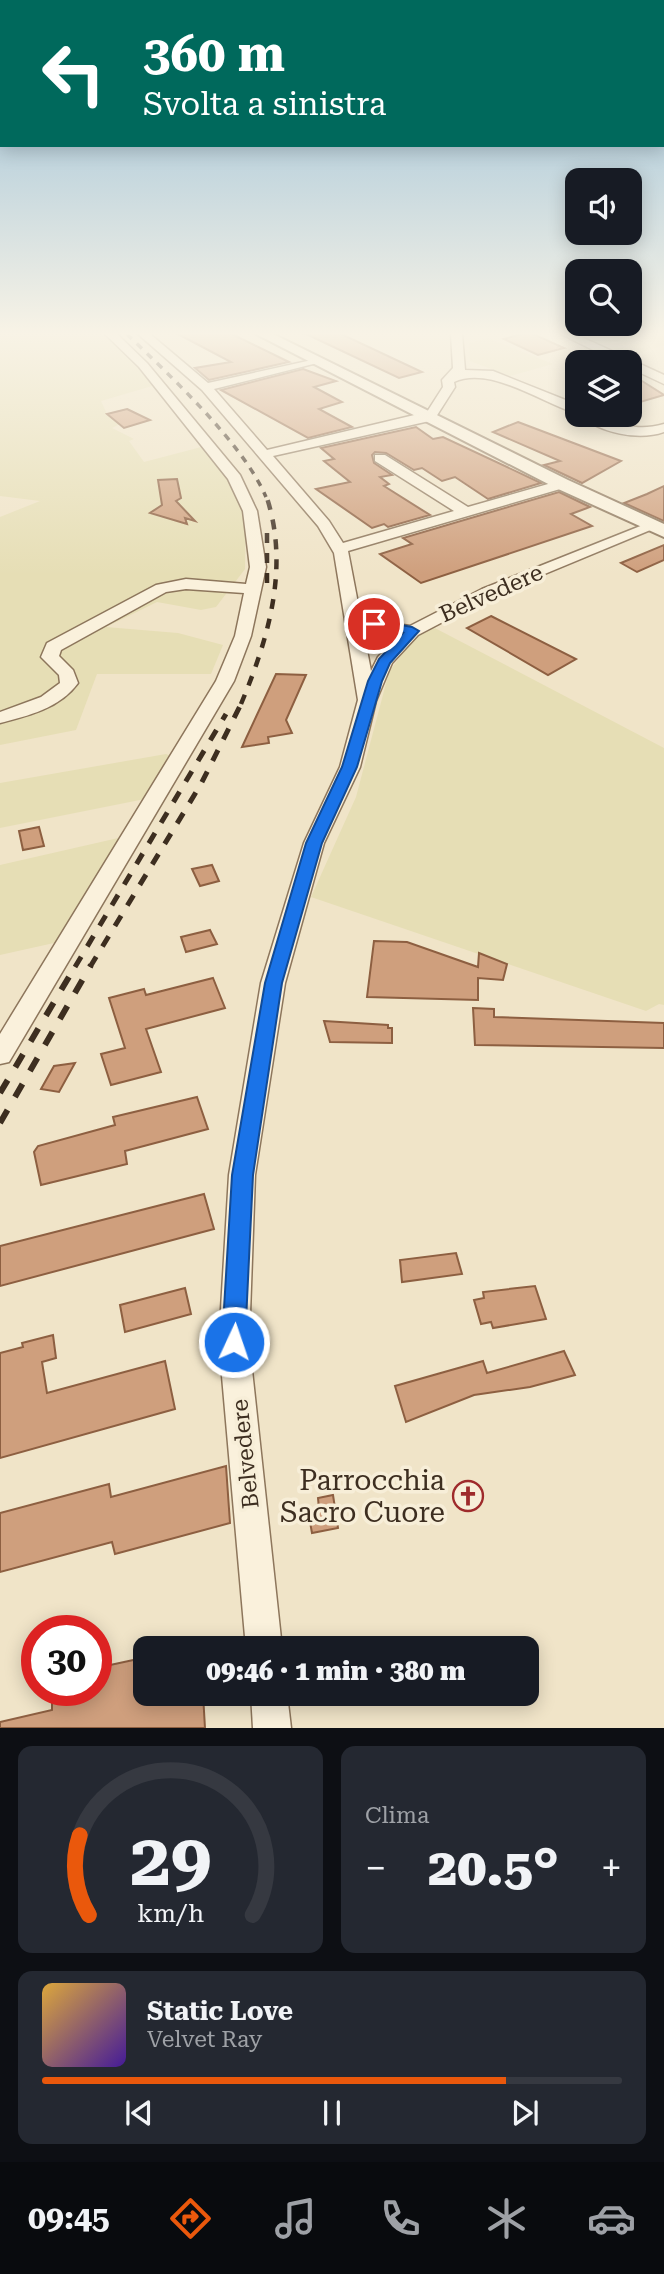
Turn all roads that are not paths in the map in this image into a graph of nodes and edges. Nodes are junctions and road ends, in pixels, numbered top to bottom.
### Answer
1 (183, 415) edge
2 (230, 415) edge
3 (423, 415) edge
4 (428, 417) junction
5 (617, 427) edge
6 (664, 428) edge
7 (265, 454) junction
8 (380, 458) dead end
9 (562, 484) junction
10 (466, 512) junction
11 (658, 529) edge
12 (339, 549) junction
13 (253, 589) junction
14 (355, 623) junction
15 (412, 631) junction
16 (359, 643) junction
17 (395, 649) junction
18 (367, 701) junction
19 (0, 718) edge
20 (0, 1055) edge
21 (263, 1636) edge
22 (270, 1706) edge
23 (272, 1728) edge

1 - 13 street
2 - 7 street
3 - 4 street
4 - 7 street
4 - 9 street
5 - 6 street
7 - 12 street
8 - 10 street
9 - 10 street
9 - 11 street
10 - 12 street
11 - 15 street, Belvedere
12 - 14 street
13 - 19 street
13 - 20 street
14 - 15 street
14 - 16 street
15 - 17 street, Belvedere
16 - 17 street
16 - 18 street
17 - 18 street, Belvedere
18 - 21 street, Belvedere
22 - 23 street

